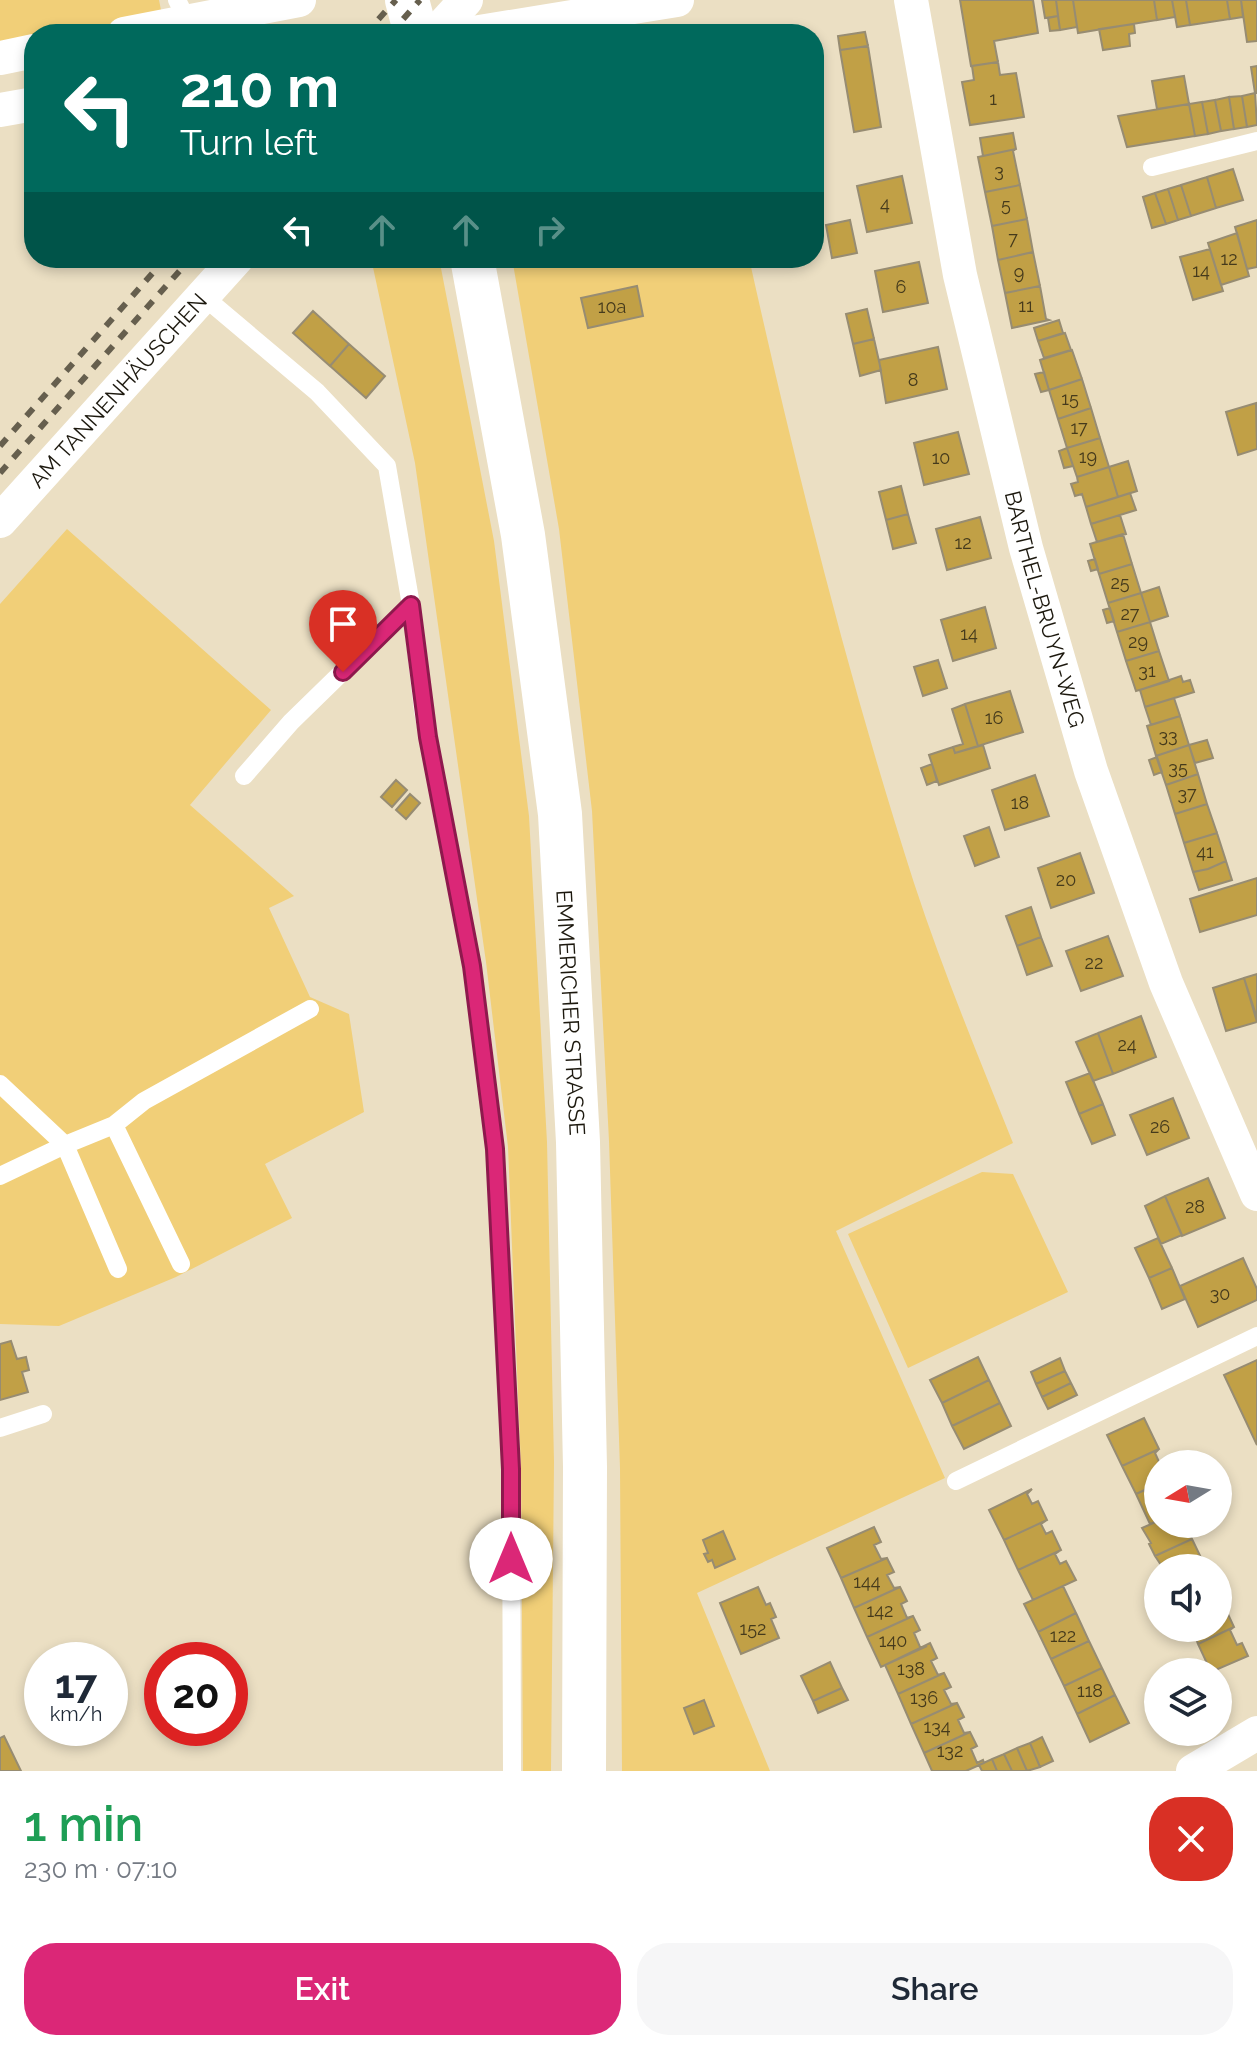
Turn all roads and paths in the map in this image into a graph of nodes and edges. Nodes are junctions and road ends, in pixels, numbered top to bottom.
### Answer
1 (299, 0) edge
2 (407, 0) edge
3 (466, 0) edge
4 (677, 0) edge
5 (911, 0) edge
6 (182, 11) edge
7 (149, 24) edge
8 (413, 24) edge
9 (444, 24) edge
10 (529, 24) edge
11 (24, 53) edge
12 (0, 58) edge
13 (24, 106) edge
14 (0, 110) edge
15 (1257, 141) edge
16 (1152, 167) dead end
17 (228, 268) edge
18 (473, 268) edge
19 (203, 296) junction
20 (0, 521) edge
21 (411, 605) junction
22 (244, 776) dead end
23 (310, 1009) dead end
24 (0, 1084) edge
25 (114, 1125) junction
26 (65, 1145) junction
27 (0, 1176) edge
28 (1257, 1194) edge
29 (181, 1264) dead end
30 (118, 1269) dead end
31 (1257, 1336) edge
32 (43, 1414) dead end
33 (0, 1428) edge
34 (956, 1481) dead end
35 (1257, 1733) edge
36 (512, 1771) edge
37 (584, 1771) edge
38 (1193, 1771) edge

1 - 6 street
2 - 8 main road
3 - 9 street
4 - 10 street
5 - 28 street, BARTHEL-BRUYN-WEG
6 - 7 street
11 - 12 street
13 - 14 street
15 - 16 lane
17 - 19 street, AM TANNENHÄUSCHEN
18 - 37 main road, EMMERICHER STRASSE
19 - 20 street, AM TANNENHÄUSCHEN
19 - 21 lane
21 - 22 lane
21 - 36 lane
23 - 25 lane
24 - 26 lane
25 - 26 lane
25 - 29 lane
26 - 27 lane
26 - 30 lane
31 - 34 lane
32 - 33 lane
35 - 38 street

